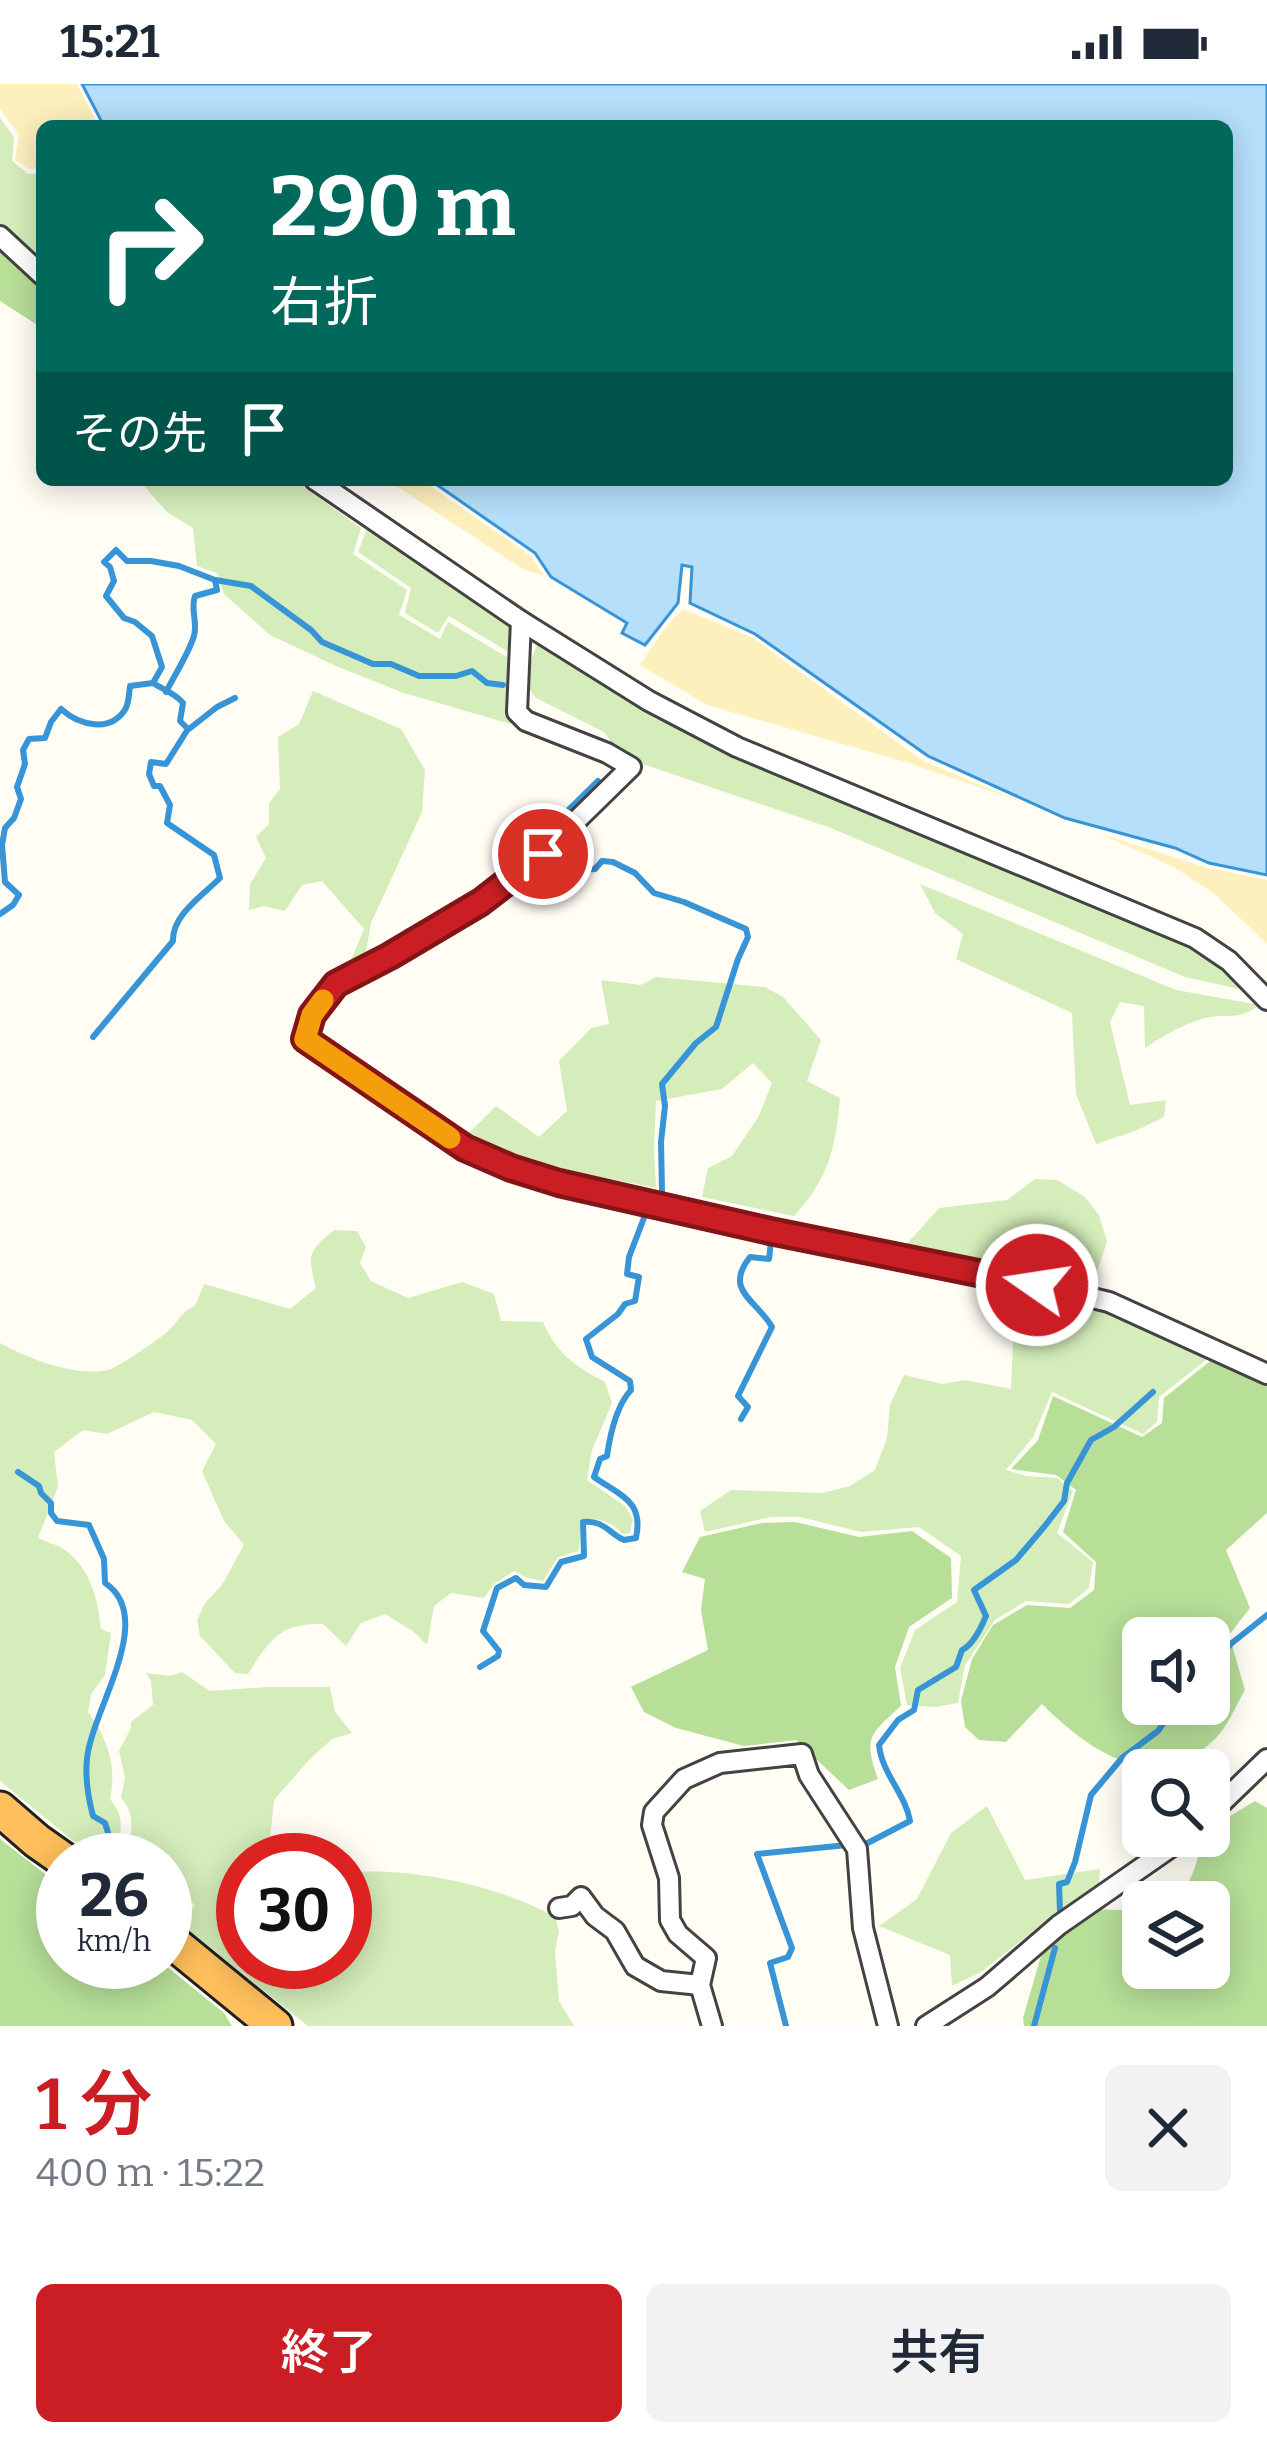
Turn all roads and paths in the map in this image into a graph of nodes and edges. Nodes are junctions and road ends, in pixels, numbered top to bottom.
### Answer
1 (0, 236) edge
2 (36, 269) edge
3 (324, 486) edge
4 (520, 621) junction
5 (1267, 1000) edge
6 (1267, 1374) edge
7 (1267, 1759) edge
8 (1230, 1795) edge
9 (0, 1809) edge
10 (36, 1840) edge
11 (1156, 1857) edge
12 (559, 1908) dead end
13 (192, 1958) edge
14 (700, 1984) junction
15 (274, 2026) edge
16 (712, 2026) edge
17 (888, 2026) edge
18 (926, 2026) edge

1 - 2 street
3 - 4 street
4 - 5 street
4 - 6 street
7 - 8 street
9 - 10 highway
11 - 18 street
12 - 14 street
13 - 15 highway
14 - 16 street
14 - 17 street

